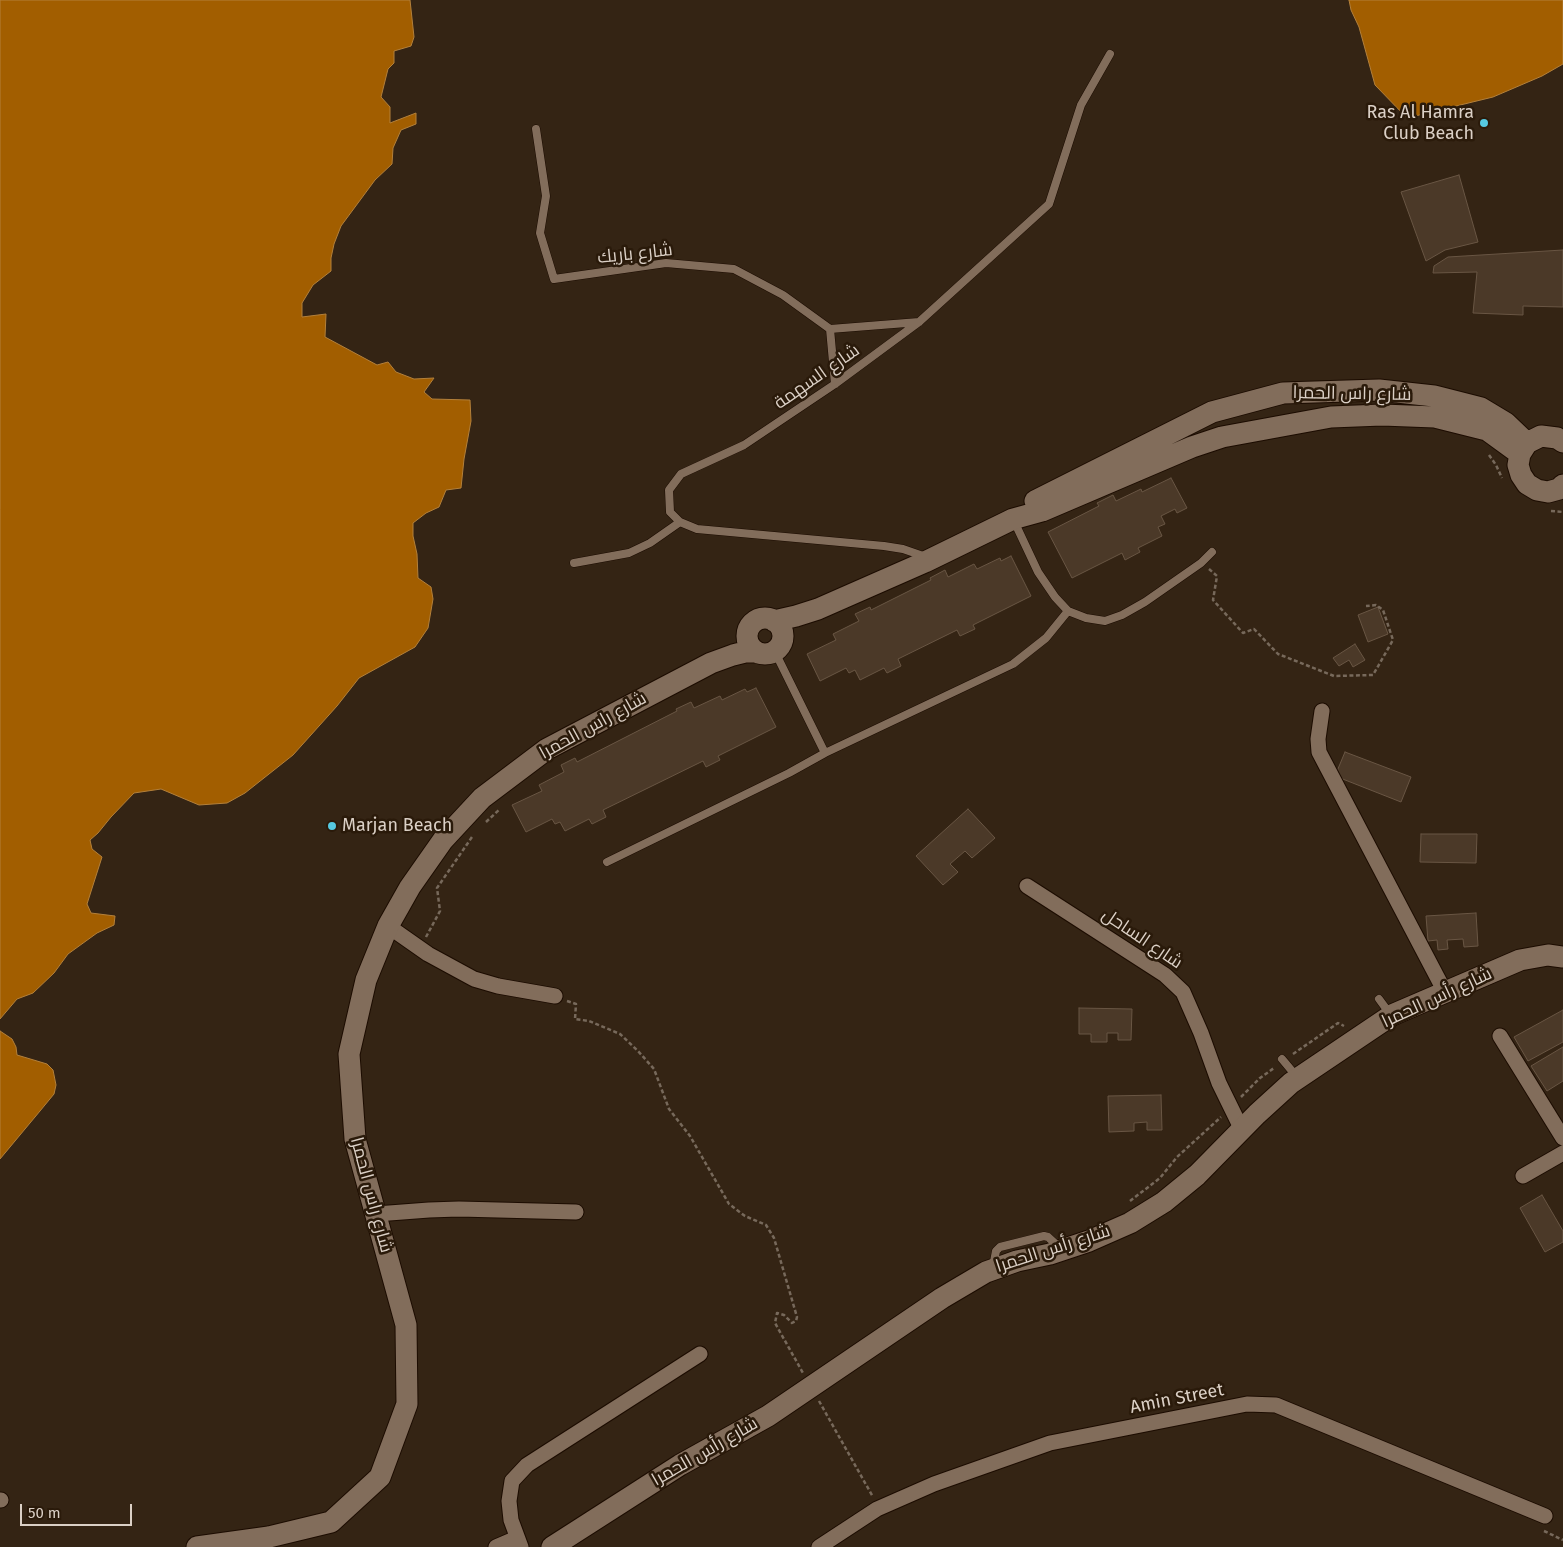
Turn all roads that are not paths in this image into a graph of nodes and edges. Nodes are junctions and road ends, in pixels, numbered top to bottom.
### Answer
1 (1110, 54) dead end
2 (536, 129) dead end
3 (919, 322) junction
4 (830, 329) junction
5 (835, 384) junction
6 (1561, 436) edge
7 (1524, 449) junction
8 (1563, 485) edge
9 (1013, 519) junction
10 (680, 522) junction
11 (1212, 552) dead end
12 (928, 560) junction
13 (574, 563) dead end
14 (1068, 611) junction
15 (772, 640) junction
16 (711, 663) junction
17 (1322, 711) dead end
18 (825, 752) junction
19 (607, 862) dead end
20 (1027, 886) dead end
21 (388, 926) junction
22 (1556, 956) edge
23 (1445, 992) junction
24 (555, 996) road end
25 (1500, 1036) dead end
26 (1283, 1060) road end
27 (1298, 1079) junction
28 (1242, 1130) junction
29 (1563, 1138) edge
30 (1563, 1153) edge
31 (1522, 1176) dead end
32 (576, 1212) dead end
33 (376, 1214) junction
34 (700, 1354) dead end
35 (1544, 1516) dead end
36 (519, 1542) edge
37 (197, 1547) edge
38 (496, 1547) edge
39 (552, 1547) edge
40 (819, 1547) edge

1 - 3 lane, شارع السهمة
2 - 4 lane, شارع باريك
3 - 4 lane
3 - 5 lane, شارع السهمة
4 - 5 lane
5 - 10 lane, شارع السهمة
6 - 7 street
7 - 8 street
7 - 9 street, شارع راس الحمرا
7 - 9 street, شارع راس الحمرا
9 - 12 street, شارع راس الحمرا
9 - 14 lane
10 - 12 lane
10 - 13 lane
11 - 14 lane
12 - 15 street, شارع راس الحمرا
14 - 18 lane
15 - 16 street, شارع راس الحمرا
15 - 16 street, شارع راس الحمرا
15 - 18 lane
16 - 21 street, شارع راس الحمرا
17 - 23 street
18 - 19 lane
20 - 28 street, شارع الساحل
21 - 24 street
21 - 33 street, شارع راس الحمرا
22 - 23 street, شارع رأس الحمرا
23 - 27 street, شارع رأس الحمرا
25 - 29 street
26 - 27 lane
27 - 28 street, شارع رأس الحمرا
28 - 39 street, شارع رأس الحمرا
30 - 31 street
32 - 33 street
33 - 37 street, شارع راس الحمرا
34 - 36 street
35 - 40 street, Amin Street
36 - 38 street

